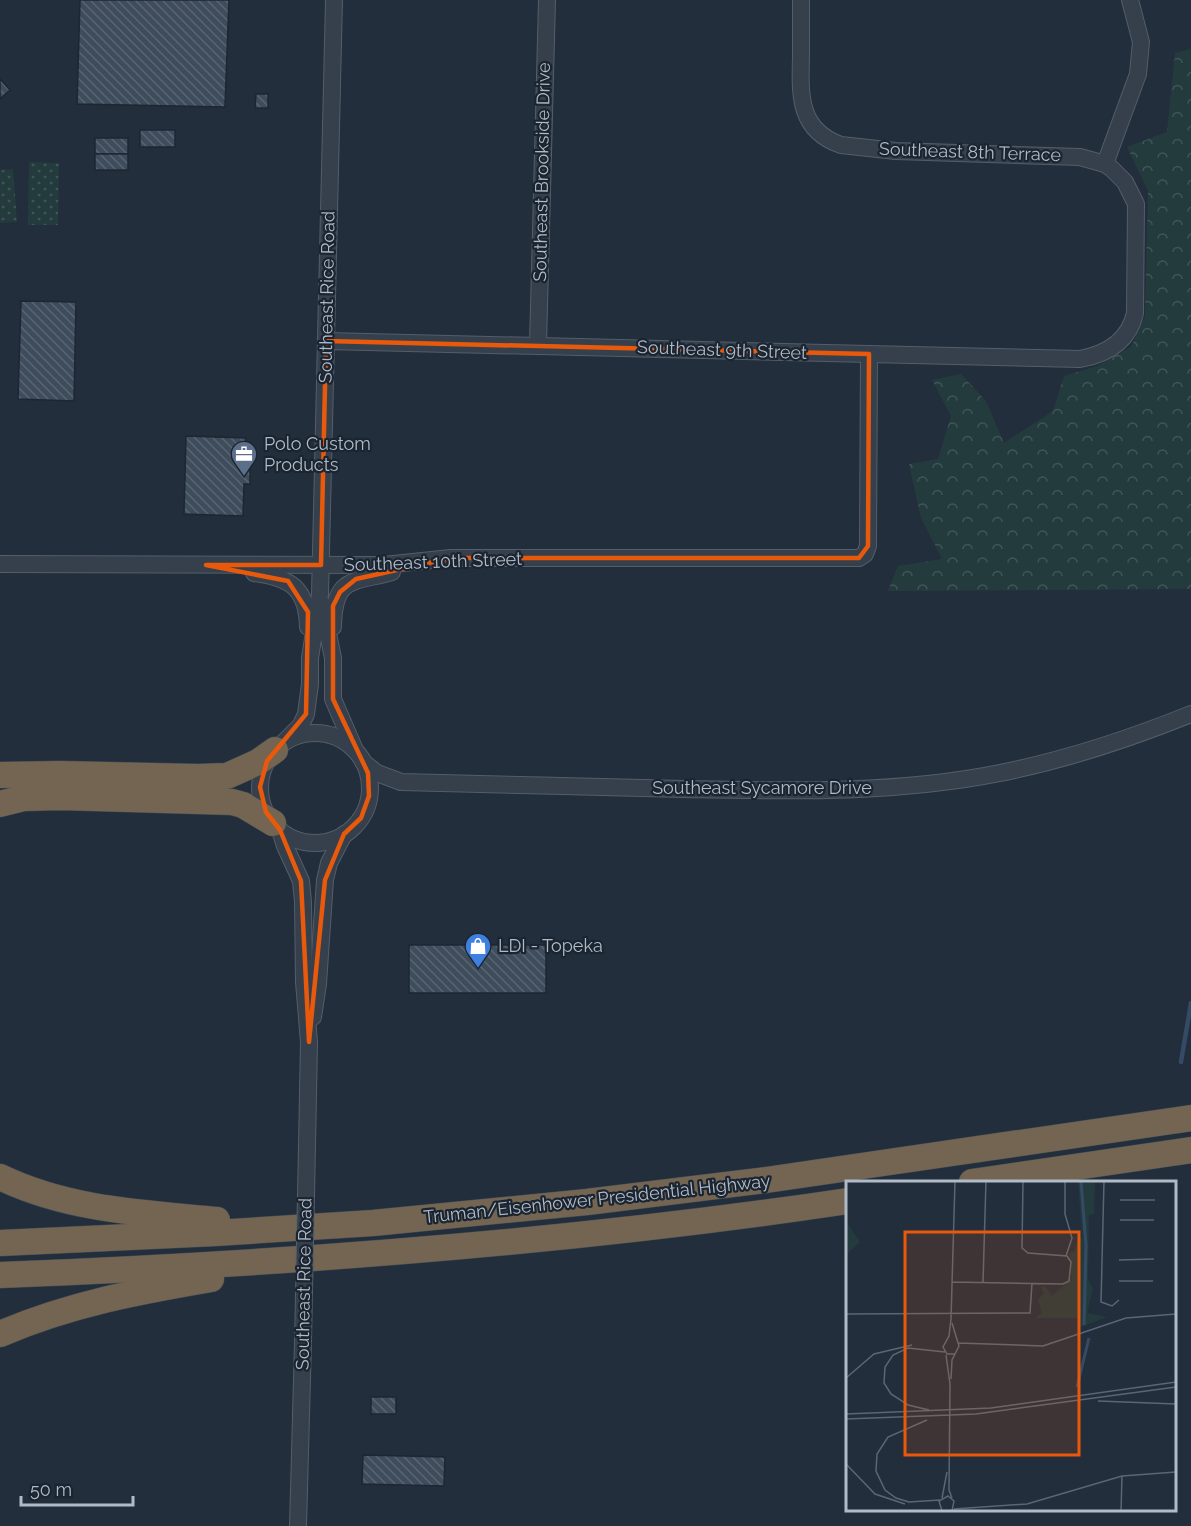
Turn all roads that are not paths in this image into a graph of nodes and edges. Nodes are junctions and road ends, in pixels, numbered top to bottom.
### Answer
1 (334, 0) edge
2 (547, 0) edge
3 (801, 0) edge
4 (1130, 0) edge
5 (1104, 164) junction
6 (326, 341) junction
7 (538, 345) junction
8 (1116, 345) joint
9 (869, 354) junction
10 (419, 561) junction
11 (0, 564) edge
12 (206, 565) junction
13 (321, 565) junction
14 (320, 594) junction
15 (310, 658) junction
16 (333, 658) junction
17 (1191, 714) edge
18 (278, 747) junction
19 (359, 756) junction
20 (0, 775) edge
21 (0, 804) edge
22 (277, 827) junction
23 (344, 834) junction
24 (309, 1042) junction
25 (1191, 1118) edge
26 (1191, 1150) edge
27 (1191, 1158) edge
28 (1114, 1161) junction
29 (0, 1177) edge
30 (979, 1181) edge
31 (846, 1201) edge
32 (373, 1222) junction
33 (0, 1243) edge
34 (380, 1253) junction
35 (0, 1275) edge
36 (0, 1334) edge
37 (298, 1526) edge

1 - 6 street, Southeast Rice Road
2 - 7 street, Southeast Brookside Drive
3 - 5 street, Southeast 8th Terrace
4 - 5 street
5 - 8 street, Southeast 8th Terrace
6 - 7 street, Southeast 9th Street
6 - 13 street, Southeast Rice Road
7 - 9 street, Southeast 9th Street
8 - 9 street, Southeast 9th Street
9 - 10 street, Southeast 10th Street
10 - 13 street, Southeast 10th Street
10 - 16 street
11 - 12 street, Southeast 10th Street
12 - 13 street, Southeast 10th Street
12 - 15 street
13 - 14 street, Southeast Rice Road
14 - 15 street, Southeast Rice Road
14 - 16 street, Southeast Rice Road
15 - 18 street, Southeast Rice Road
16 - 19 street, Southeast Rice Road
17 - 19 street, Southeast Sycamore Drive
18 - 19 street
18 - 20 highway
18 - 22 street
19 - 23 street
21 - 22 highway
22 - 23 street
22 - 24 street, Southeast Rice Road
23 - 24 street, Southeast Rice Road
24 - 37 street, Southeast Rice Road, bridge
25 - 32 highway, Truman/Eisenhower Presidential Highway
26 - 28 highway
27 - 28 highway
28 - 30 highway
29 - 32 highway
31 - 34 highway, Truman/Eisenhower Presidential Highway
32 - 33 highway, Truman/Eisenhower Presidential Highway
34 - 35 highway, Truman/Eisenhower Presidential Highway
34 - 36 highway

